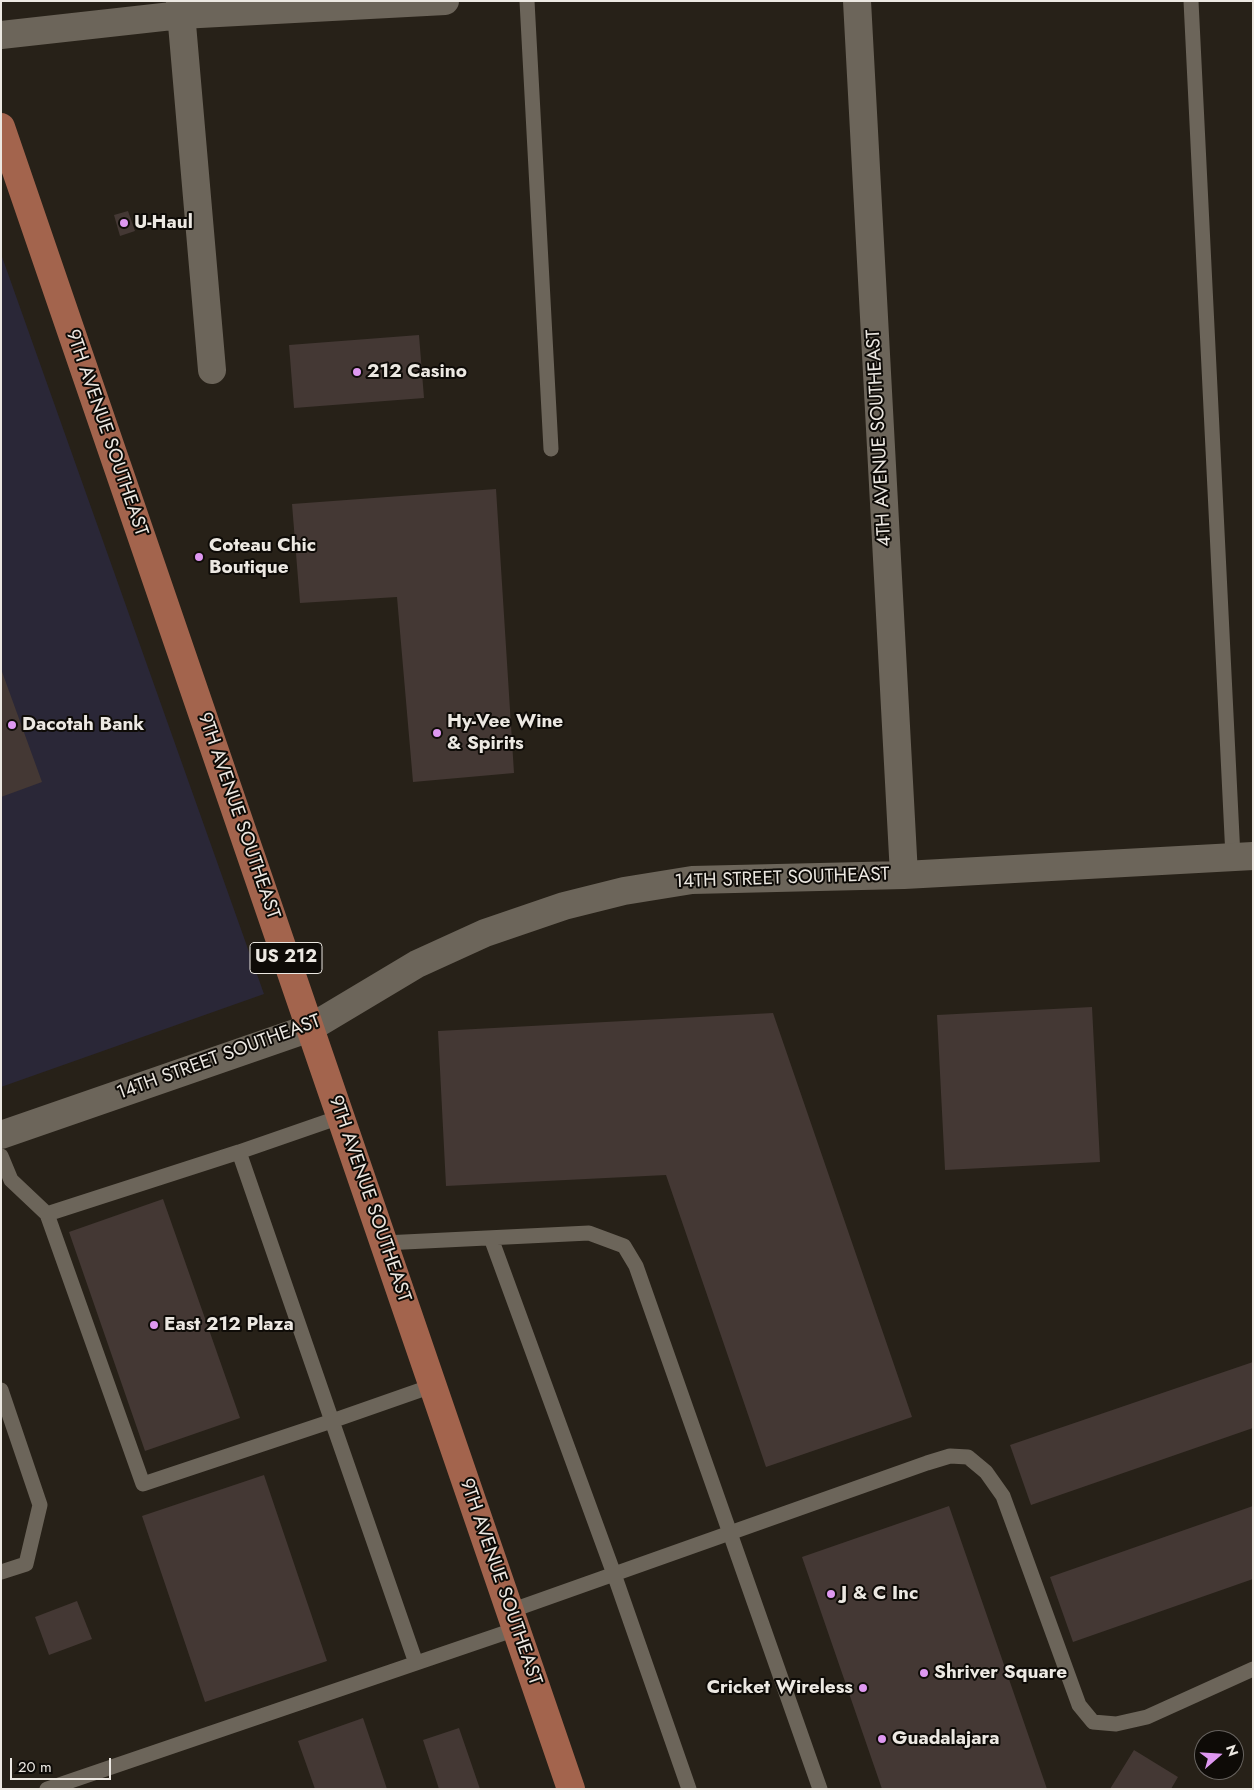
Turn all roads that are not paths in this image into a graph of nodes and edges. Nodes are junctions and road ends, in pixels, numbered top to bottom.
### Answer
1 (445, 1) edge
2 (527, 1) edge
3 (857, 1) edge
4 (1191, 1) edge
5 (181, 8) edge
6 (1, 35) edge
7 (1, 128) edge
8 (212, 370) dead end
9 (551, 449) dead end
10 (1243, 856) edge
11 (904, 875) junction
12 (310, 1028) junction
13 (340, 1117) junction
14 (1, 1136) edge
15 (239, 1152) junction
16 (1, 1156) edge
17 (47, 1214) junction
18 (491, 1238) junction
19 (384, 1243) junction
20 (432, 1386) junction
21 (1, 1390) edge
22 (332, 1421) junction
23 (729, 1533) junction
24 (1, 1572) edge
25 (614, 1574) junction
26 (513, 1620) junction
27 (416, 1663) junction
28 (1253, 1669) edge
29 (47, 1789) edge
30 (570, 1789) edge
31 (689, 1789) edge
32 (820, 1789) edge

1 - 5 street
2 - 9 lane
3 - 11 street, 4TH AVENUE SOUTHEAST
4 - 10 lane
5 - 6 street
5 - 8 street
7 - 12 main road, 9TH AVENUE SOUTHEAST / US 212
10 - 11 street, 14TH STREET SOUTHEAST
11 - 12 street, 14TH STREET SOUTHEAST
12 - 13 main road, 9TH AVENUE SOUTHEAST / US 212
12 - 14 street, 14TH STREET SOUTHEAST
13 - 15 lane
13 - 19 main road, 9TH AVENUE SOUTHEAST / US 212
15 - 17 lane
15 - 22 lane
16 - 17 lane
17 - 22 lane
18 - 19 lane
18 - 23 lane
18 - 25 lane
19 - 20 main road, 9TH AVENUE SOUTHEAST / US 212
20 - 22 lane
20 - 26 main road, 9TH AVENUE SOUTHEAST / US 212
21 - 24 lane
22 - 27 lane
23 - 25 lane
23 - 28 lane
23 - 32 lane
25 - 26 lane
25 - 31 lane
26 - 27 lane
26 - 30 main road, 9TH AVENUE SOUTHEAST / US 212
27 - 29 lane

